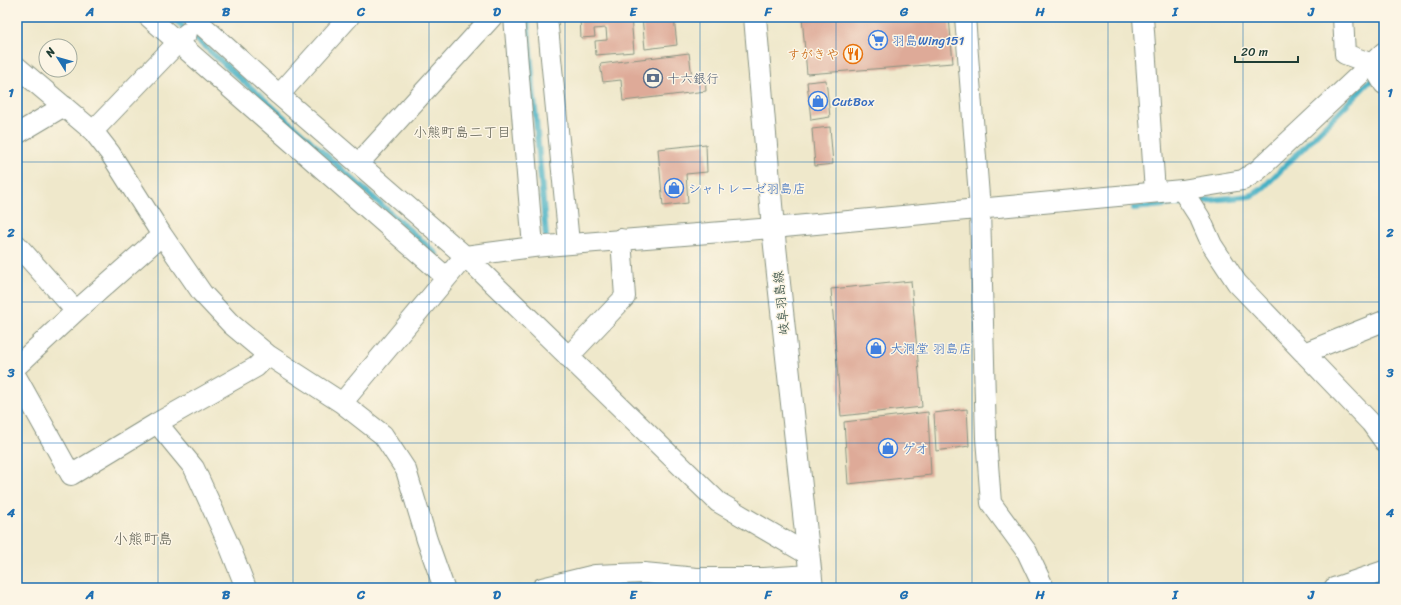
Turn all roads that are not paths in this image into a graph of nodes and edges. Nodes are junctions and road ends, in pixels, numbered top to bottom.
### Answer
1 (149, 17) edge
2 (349, 17) edge
3 (492, 17) edge
4 (514, 17) edge
5 (547, 17) edge
6 (755, 17) edge
7 (965, 17) edge
8 (1143, 17) edge
9 (1343, 17) edge
10 (191, 27) edge
11 (1378, 58) edge
12 (17, 67) edge
13 (1384, 84) edge
14 (279, 95) junction
15 (64, 106) junction
16 (93, 131) junction
17 (17, 134) edge
18 (316, 146) junction
19 (358, 164) junction
20 (1182, 190) junction
21 (1155, 192) junction
22 (980, 209) junction
23 (773, 228) junction
24 (162, 235) junction
25 (621, 239) junction
26 (569, 243) junction
27 (17, 245) edge
28 (533, 246) junction
29 (465, 256) junction
30 (446, 277) junction
31 (76, 311) junction
32 (1384, 321) edge
33 (1304, 353) junction
34 (268, 355) junction
35 (568, 357) junction
36 (17, 366) edge
37 (17, 378) edge
38 (342, 403) junction
39 (157, 423) junction
40 (1384, 441) edge
41 (1384, 571) edge
42 (810, 573) edge
43 (597, 582) edge
44 (246, 588) edge
45 (444, 588) edge
46 (542, 588) edge
47 (1044, 588) edge
48 (1334, 588) edge

1 - 10 street
2 - 14 street
3 - 19 street
4 - 28 street
5 - 26 street
6 - 23 main road, 岐阜羽島線
7 - 22 street
8 - 21 street
9 - 11 street
10 - 14 street
10 - 16 street
10 - 18 street
11 - 13 street
11 - 20 street
12 - 15 street
14 - 18 street
15 - 16 street
15 - 17 street
16 - 24 street
18 - 19 street
18 - 30 street
19 - 29 street
20 - 21 street
20 - 33 street
21 - 22 street
22 - 23 street
22 - 47 street
23 - 25 street
23 - 42 main road, 岐阜羽島線
24 - 31 street
24 - 34 street
25 - 26 street
25 - 35 street
26 - 28 street
27 - 31 street
28 - 29 street
29 - 30 street
29 - 35 street
30 - 38 street
31 - 36 street
32 - 33 street
33 - 40 street
34 - 38 street
34 - 39 street
35 - 42 street
37 - 39 street
38 - 45 street
39 - 44 street
41 - 48 street
42 - 43 street
43 - 46 street

